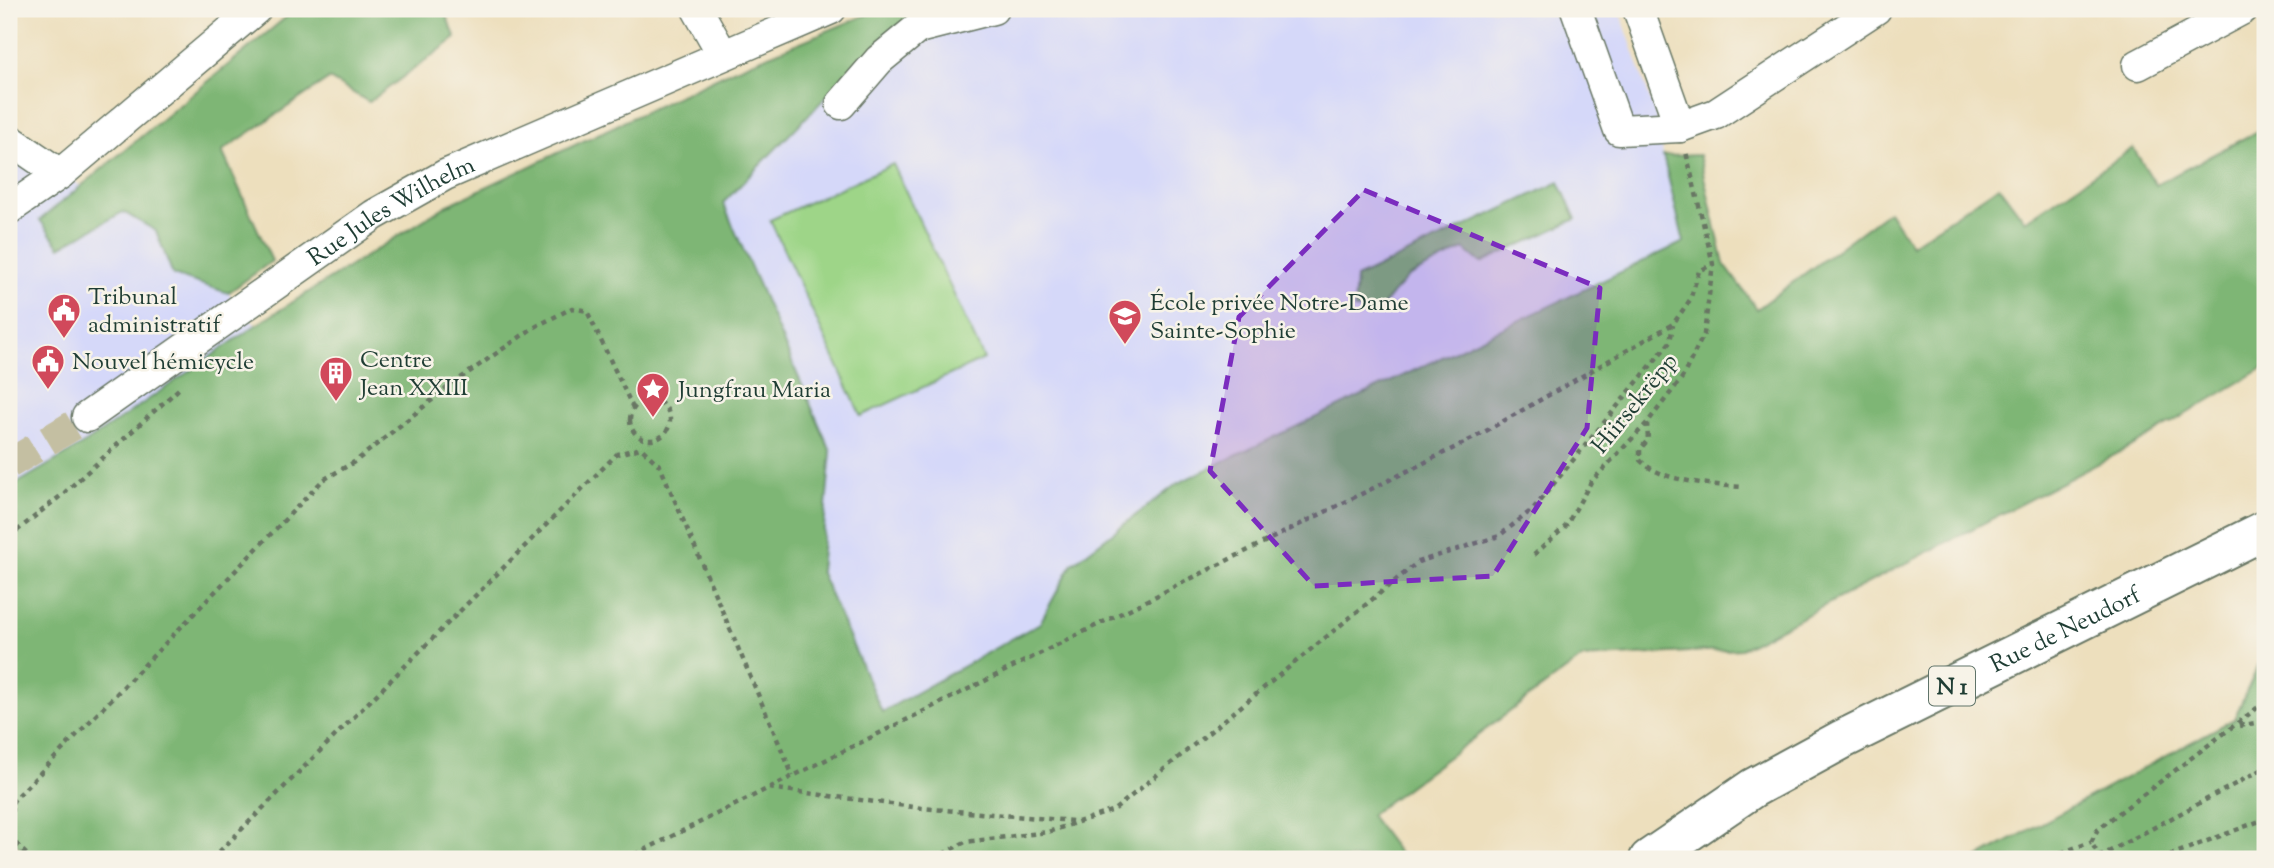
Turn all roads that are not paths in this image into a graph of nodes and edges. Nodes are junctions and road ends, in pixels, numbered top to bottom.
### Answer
1 (256, 9) edge
2 (697, 9) edge
3 (831, 9) edge
4 (993, 9) edge
5 (1576, 9) edge
6 (1598, 9) edge
7 (1638, 9) edge
8 (1876, 9) edge
9 (2243, 9) edge
10 (723, 55) junction
11 (2137, 65) dead end
12 (841, 104) dead end
13 (1680, 127) junction
14 (1640, 129) junction
15 (9, 139) edge
16 (60, 174) junction
17 (9, 209) edge
18 (87, 417) tunnel mouth
19 (2265, 530) edge
20 (1649, 859) edge

1 - 16 street
2 - 10 street
3 - 10 street, Rue Jules Wilhelm
4 - 12 street
5 - 14 street
6 - 14 street
7 - 13 street
8 - 13 street
9 - 11 street
10 - 18 street, Rue Jules Wilhelm
13 - 14 street
15 - 16 street
16 - 17 street
19 - 20 main road, Rue de Neudorf / N 1

